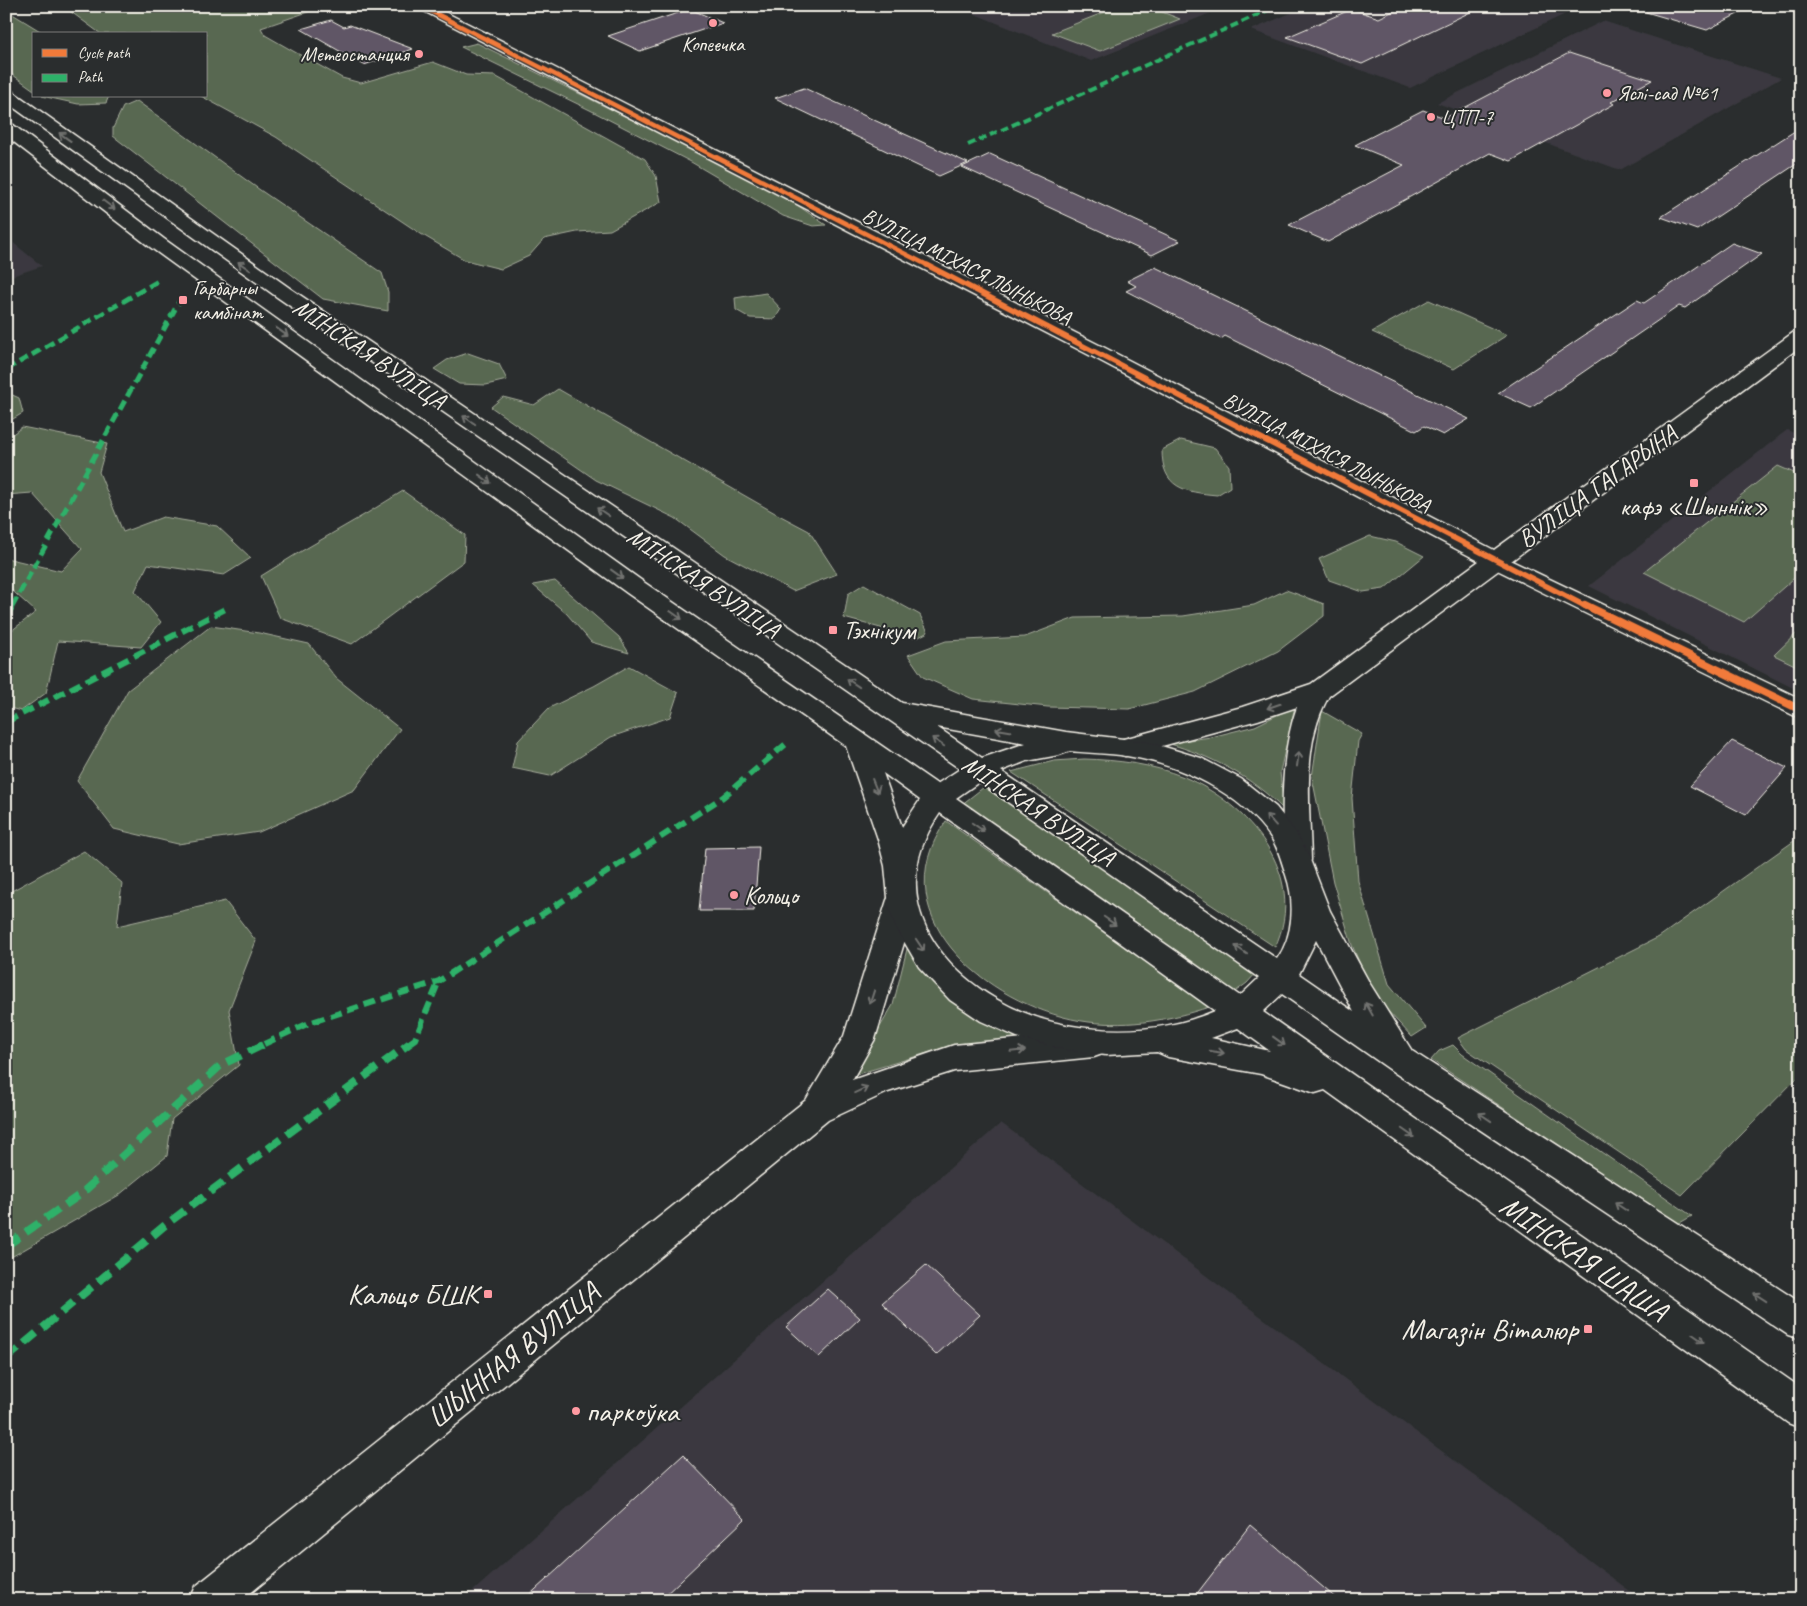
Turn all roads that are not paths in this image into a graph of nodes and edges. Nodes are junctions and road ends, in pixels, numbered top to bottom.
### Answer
1 (421, 6) edge
2 (6, 94) edge
3 (6, 128) edge
4 (1801, 336) edge
5 (1495, 560) junction
6 (1320, 690) junction
7 (1801, 710) edge
8 (893, 711) junction
9 (857, 740) junction
10 (1086, 744) junction
11 (1125, 747) junction
12 (979, 769) junction
13 (938, 798) junction
14 (1297, 860) junction
15 (902, 886) junction
16 (1306, 890) junction
17 (1281, 978) junction
18 (1240, 1013) junction
19 (1152, 1042) junction
20 (1103, 1043) junction
21 (1406, 1064) junction
22 (1368, 1105) junction
23 (817, 1110) junction
24 (1801, 1323) edge
25 (1801, 1410) edge
26 (210, 1600) edge

1 - 5 main road, ВУЛІЦА МІХАСЯ ЛЫНЬКОВА
8 -> 2 main road, МІНСКАЯ ВУЛІЦА
3 -> 9 main road, МІНСКАЯ ВУЛІЦА
4 - 5 main road, ВУЛІЦА ГАГАРЫНА
5 - 6 main road, ВУЛІЦА ГАГАРЫНА
5 - 7 main road, ВУЛІЦА МІХАСЯ ЛЫНЬКОВА
6 -> 11 main road, ВУЛІЦА ГАГАРЫНА
14 -> 6 main road, ВУЛІЦА ГАГАРЫНА
10 -> 8 main road
12 -> 8 main road, МІНСКАЯ ВУЛІЦА
9 - 13 main road, МІНСКАЯ ВУЛІЦА
9 -> 15 main road
10 - 11 main road
10 - 12 main road, ШЫННАЯ ВУЛІЦА
14 -> 11 main road
12 - 13 main road, ШЫННАЯ ВУЛІЦА
17 -> 12 main road, МІНСКАЯ ВУЛІЦА
13 - 15 main road, ШЫННАЯ ВУЛІЦА
13 -> 18 main road, МІНСКАЯ ВУЛІЦА
14 - 16 main road
15 -> 20 main road
15 -> 23 main road, ШЫННАЯ ВУЛІЦА
16 - 17 main road
21 -> 16 main road
17 - 18 main road
17 - 21 main road, МІНСКАЯ ВУЛІЦА
18 - 19 main road
18 -> 22 main road, МІНСКАЯ ВУЛІЦА
19 - 20 main road
19 -> 22 main road
23 -> 20 main road, ШЫННАЯ ВУЛІЦА
24 -> 21 main road
22 -> 25 main road, МІНСКАЯ ШАША
23 - 26 main road, ШЫННАЯ ВУЛІЦА

